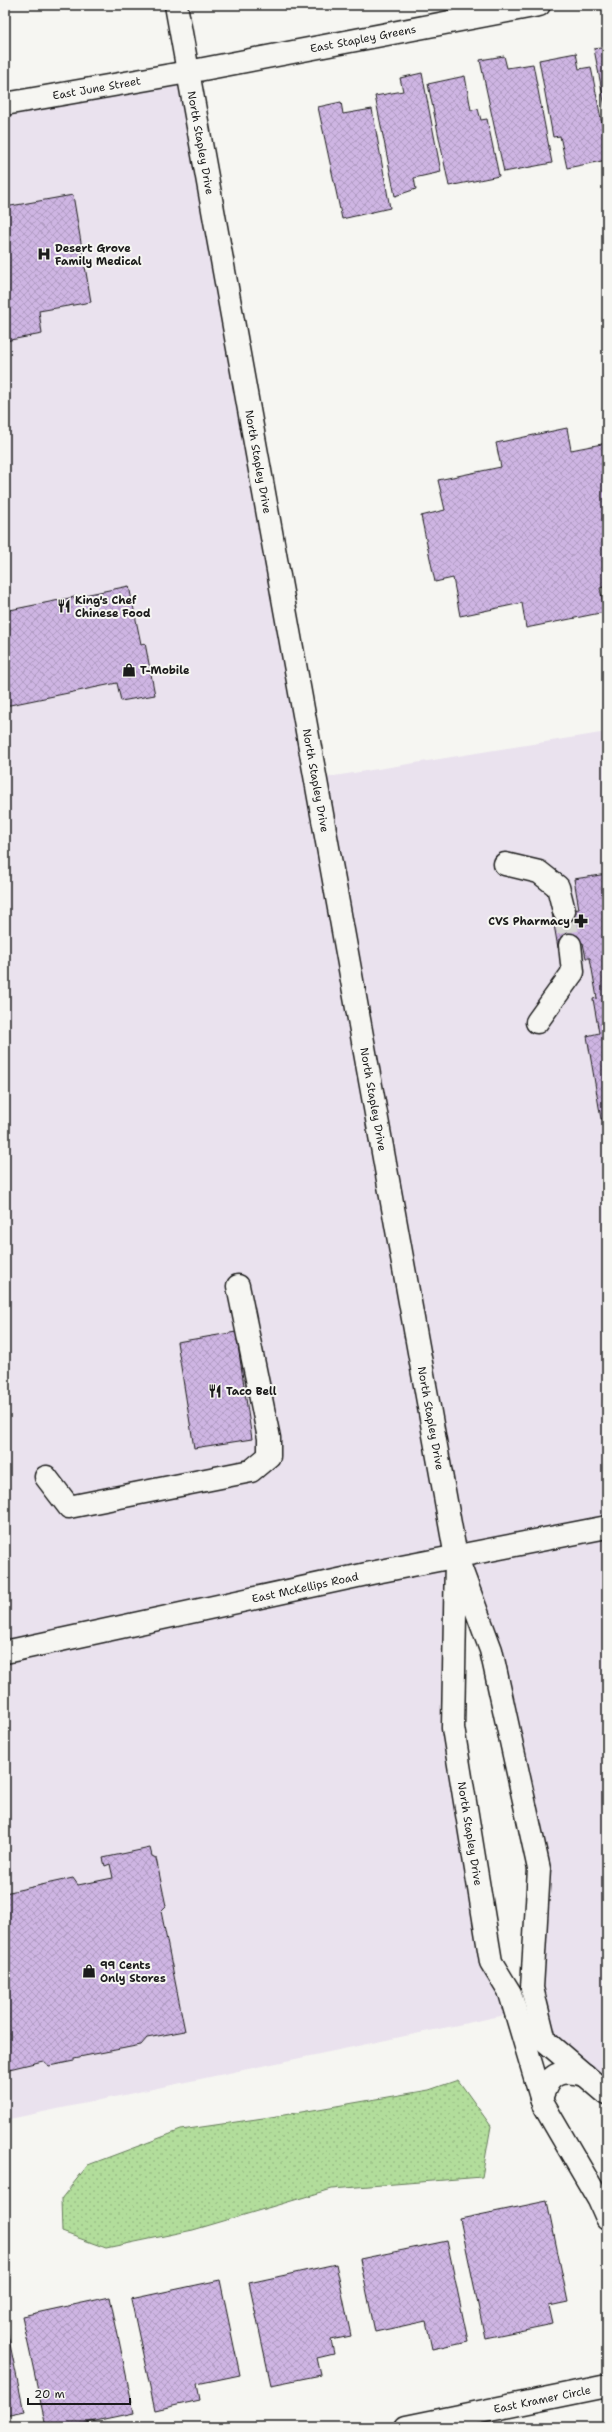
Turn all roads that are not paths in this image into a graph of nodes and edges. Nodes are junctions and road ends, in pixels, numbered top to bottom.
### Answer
1 (176, 5) edge
2 (539, 5) edge
3 (465, 12) edge
4 (188, 72) junction
5 (5, 104) edge
6 (505, 864) dead end
7 (564, 911) tunnel mouth
8 (570, 945) tunnel mouth
9 (537, 1022) dead end
10 (238, 1286) dead end
11 (46, 1477) dead end
12 (607, 1527) edge
13 (456, 1557) junction
14 (5, 1652) edge
15 (585, 2075) junction
16 (607, 2094) edge
17 (541, 2099) junction
18 (604, 2205) edge
19 (607, 2386) edge
20 (406, 2427) edge

1 - 4 main road, North Stapley Drive
2 - 3 main road, East Stapley Greens
3 - 4 main road, East Stapley Greens
4 - 5 main road, East June Street
4 - 13 main road, North Stapley Drive
6 - 7 main road
8 - 9 main road
10 - 11 main road
12 - 13 main road, East McKellips Road
13 - 14 main road, East McKellips Road
13 - 15 main road, North Stapley Drive
13 - 17 main road, North Stapley Drive
15 - 16 main road, North Stapley Drive
15 - 17 main road
17 - 18 main road, North Stapley Drive
19 - 20 main road, East Kramer Circle

